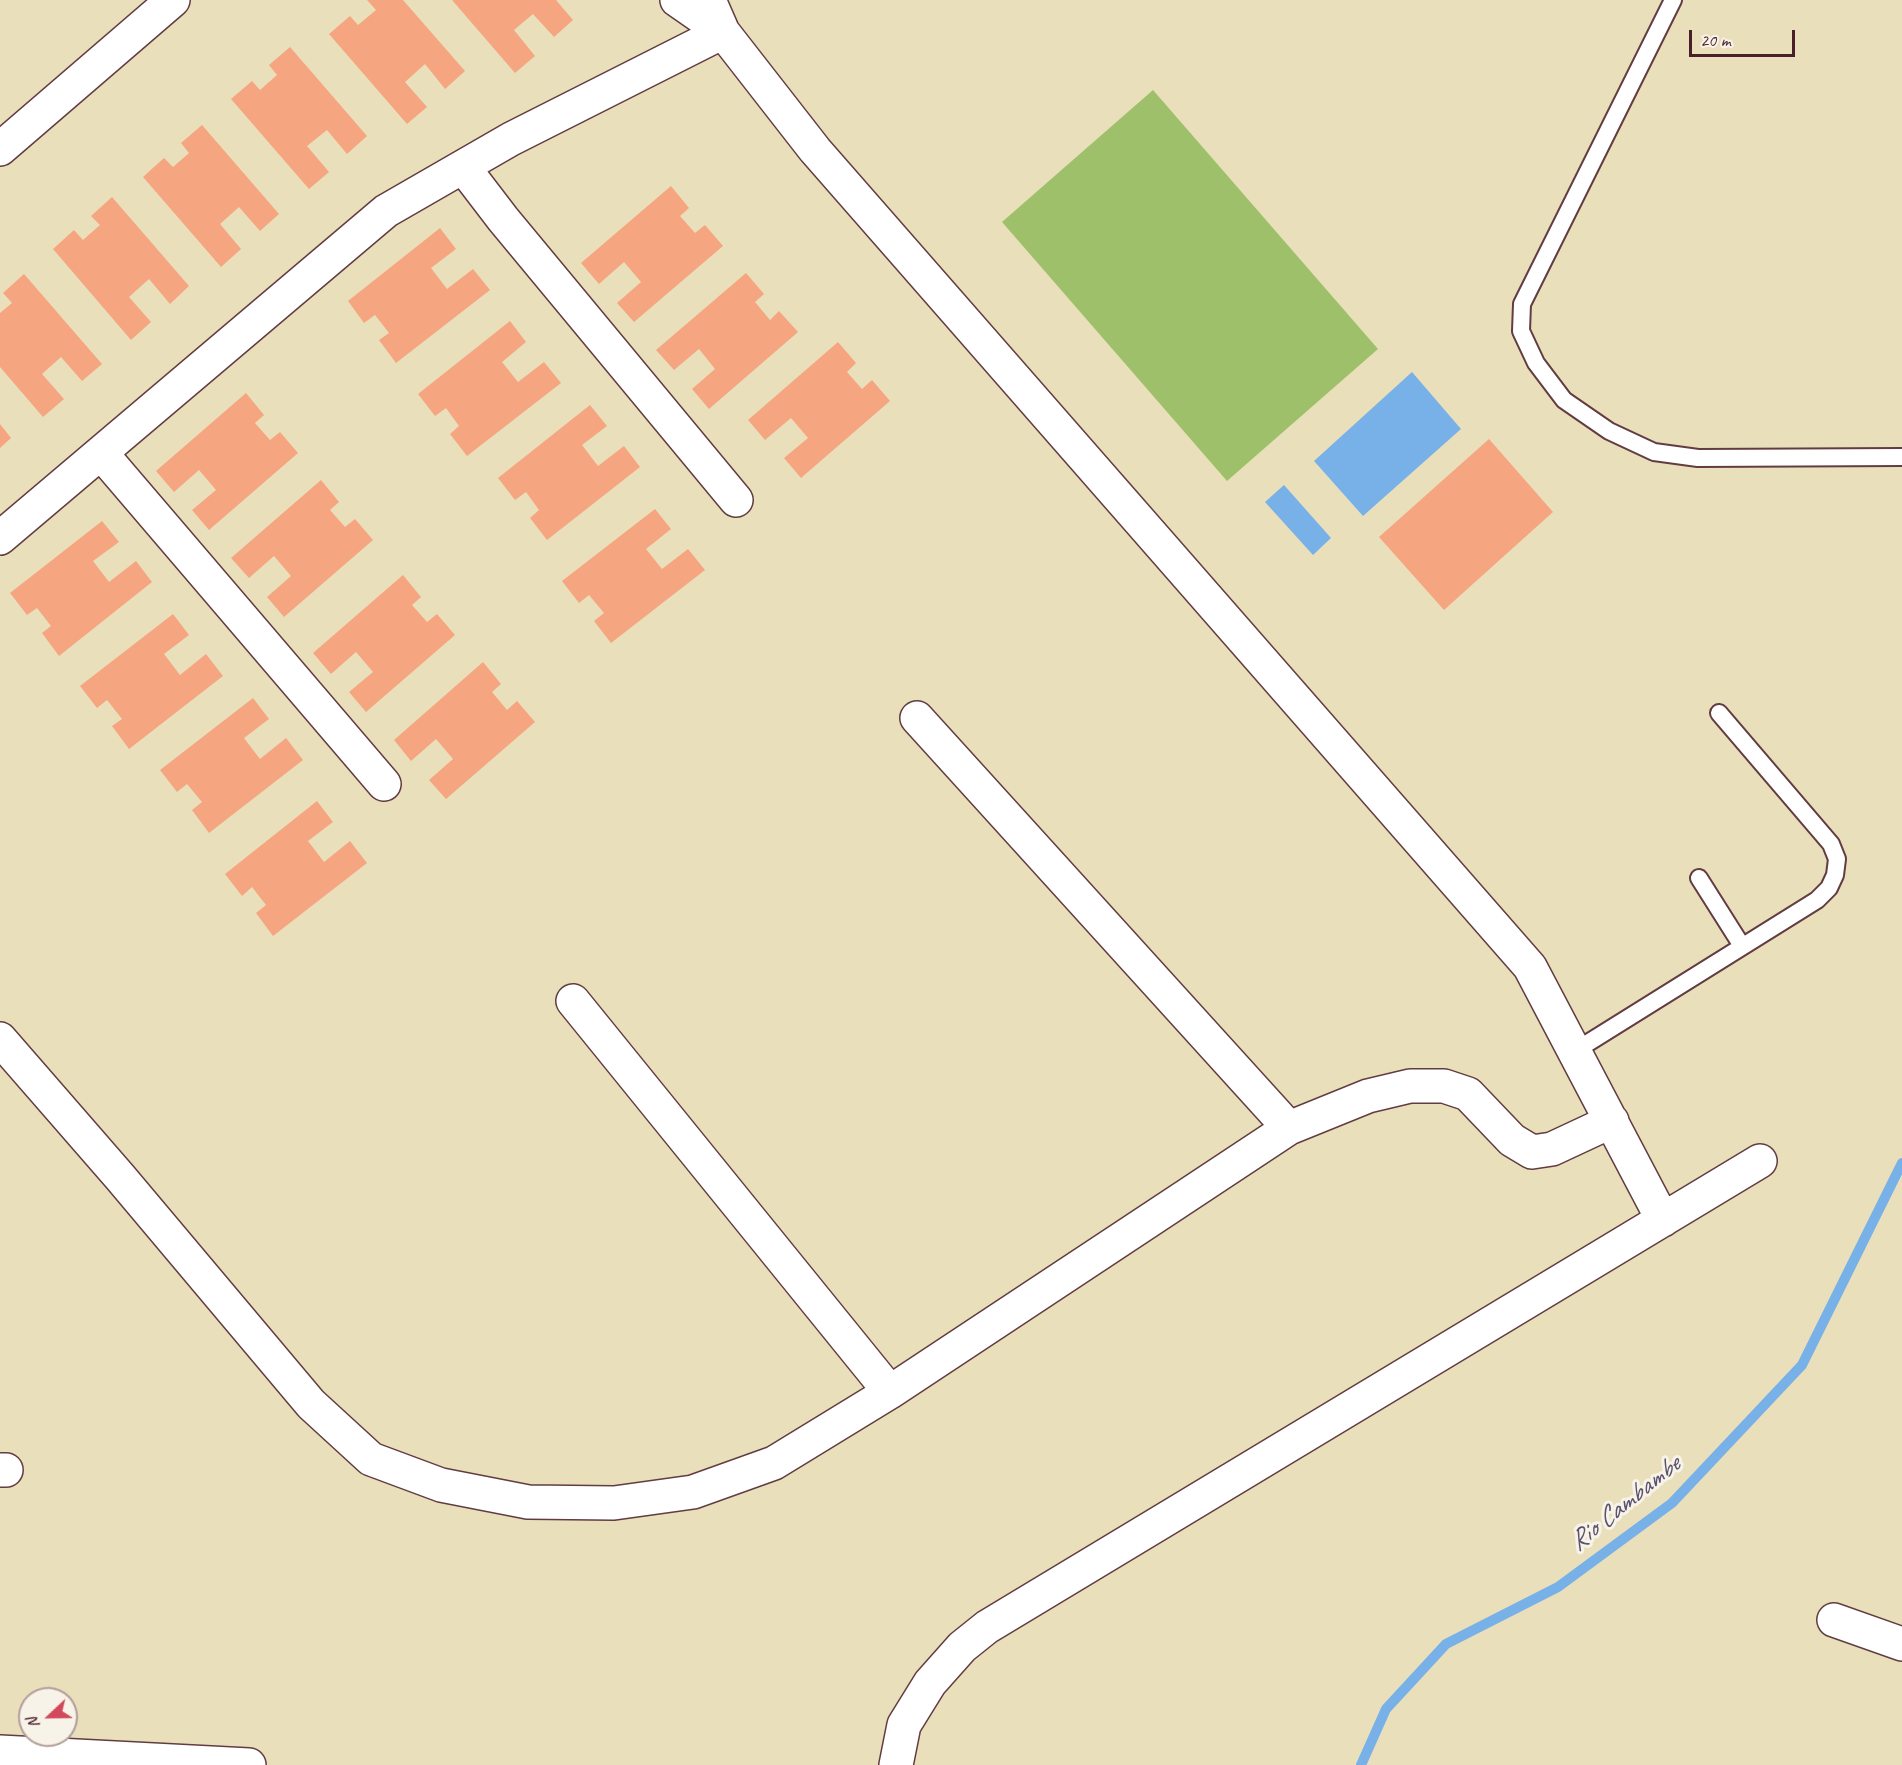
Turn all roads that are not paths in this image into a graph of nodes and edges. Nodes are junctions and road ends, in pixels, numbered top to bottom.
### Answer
1 (173, 0) edge
2 (677, 0) edge
3 (709, 0) edge
4 (1673, 0) edge
5 (723, 32) junction
6 (0, 149) edge
7 (464, 168) junction
8 (101, 453) junction
9 (1902, 457) edge
10 (736, 500) dead end
11 (0, 538) edge
12 (1719, 713) dead end
13 (917, 718) dead end
14 (384, 784) dead end
15 (1699, 878) dead end
16 (1742, 946) junction
17 (573, 1001) dead end
18 (0, 1039) edge
19 (1575, 1051) junction
20 (1612, 1121) junction
21 (1289, 1128) junction
22 (1760, 1161) dead end
23 (1663, 1220) junction
24 (890, 1392) junction
25 (1834, 1620) dead end
26 (1902, 1644) edge
27 (0, 1752) edge
28 (249, 1765) edge
29 (896, 1765) edge

1 - 6 street
2 - 5 street
3 - 5 street
4 - 9 lane
5 - 7 street
5 - 19 street
7 - 8 street
7 - 10 street
8 - 11 street
8 - 14 street
12 - 16 lane
13 - 21 street
15 - 16 lane
16 - 19 lane
17 - 24 street
18 - 24 street
19 - 20 street
20 - 21 street
20 - 23 street
21 - 24 street
22 - 23 street
23 - 29 street
25 - 26 street
27 - 28 street

